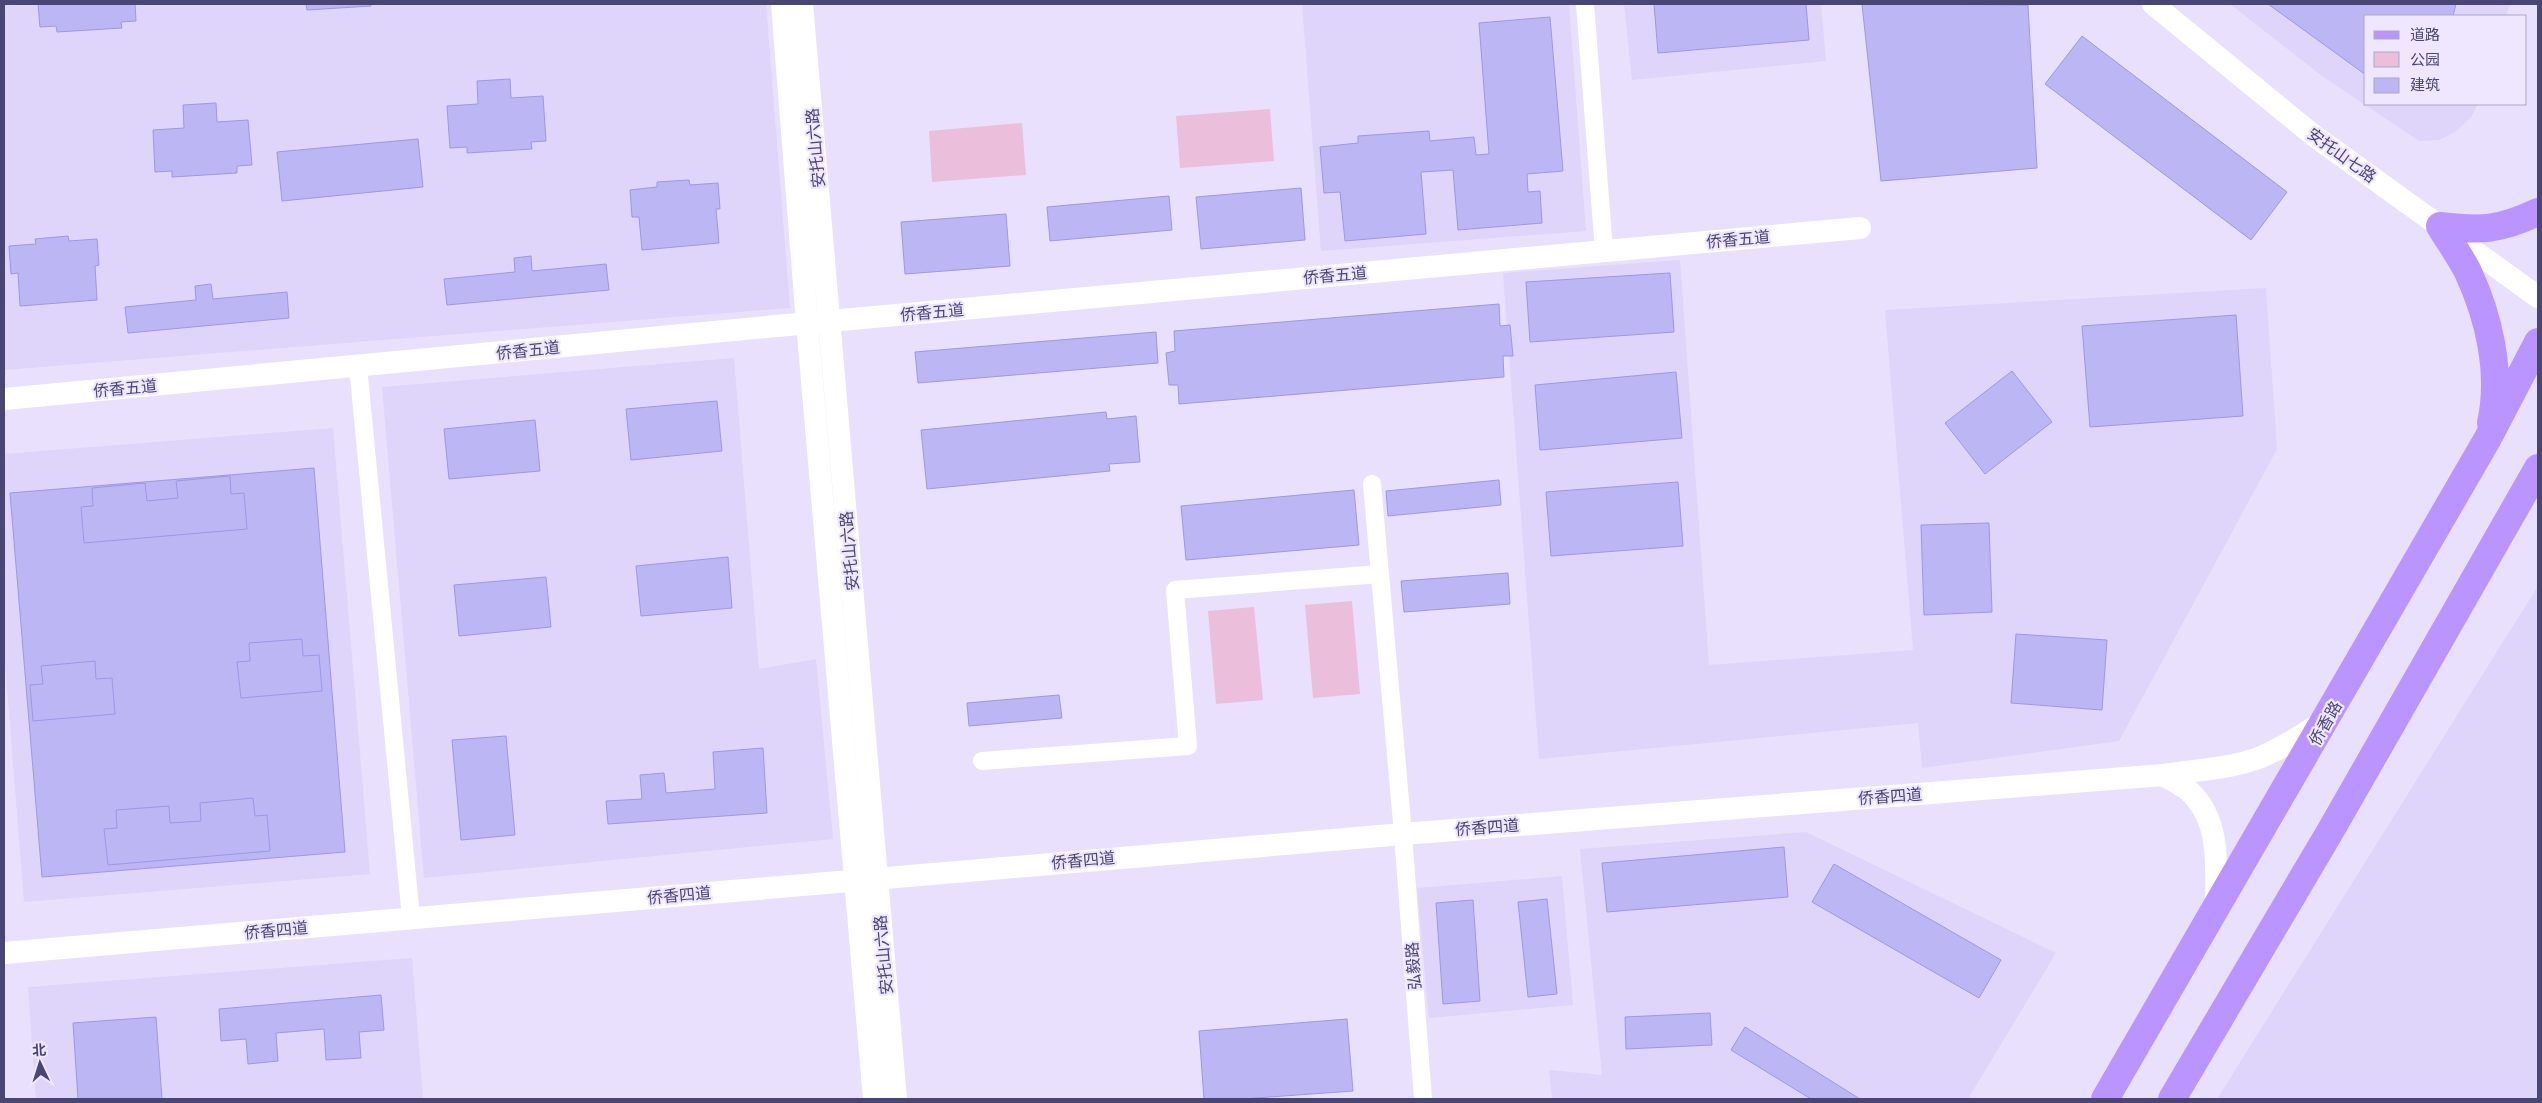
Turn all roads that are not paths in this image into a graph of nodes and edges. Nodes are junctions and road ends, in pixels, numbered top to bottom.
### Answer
1 (782, 4) edge
2 (802, 4) edge
3 (1585, 4) edge
4 (2153, 4) edge
5 (2538, 212) edge
6 (2440, 226) junction
7 (1860, 228) dead end
8 (1604, 251) junction
9 (2538, 298) edge
10 (830, 321) junction
11 (807, 323) junction
12 (2538, 342) edge
13 (358, 366) junction
14 (4, 399) edge
15 (2488, 438) junction
16 (2535, 475) edge
17 (1372, 484) dead end
18 (1380, 574) junction
19 (2327, 719) junction
20 (982, 762) dead end
21 (2163, 775) junction
22 (1403, 834) junction
23 (866, 878) junction
24 (2216, 910) junction
25 (411, 918) junction
26 (4, 953) edge
27 (874, 1099) edge
28 (896, 1099) edge
29 (1423, 1099) edge
30 (2105, 1099) edge
31 (2172, 1099) edge

1 - 11 street, 安托山六路
2 - 10 street, 安托山六路
3 - 8 street
4 - 6 street, 安托山七路
5 - 6 main road
6 - 9 street, 安托山七路
6 - 15 main road
7 - 8 street, 侨香五道
8 - 10 street, 侨香五道
10 - 11 street, 侨香五道
10 - 23 street, 安托山六路
11 - 13 street, 侨香五道
11 - 23 street, 安托山六路
12 - 15 main road, 侨香路
13 - 14 street, 侨香五道
13 - 25 street
15 - 19 main road, 侨香路
16 - 31 main road
17 - 18 street, 弘毅路
18 - 20 street
18 - 22 street, 弘毅路
19 - 21 street, 侨香四道
19 - 24 main road, 侨香路
21 - 22 street, 侨香四道
21 - 24 street
22 - 23 street, 侨香四道
22 - 29 street, 弘毅路
23 - 25 street, 侨香四道
23 - 27 street, 安托山六路
23 - 28 street, 安托山六路
24 - 30 main road, 侨香路
25 - 26 street, 侨香四道

